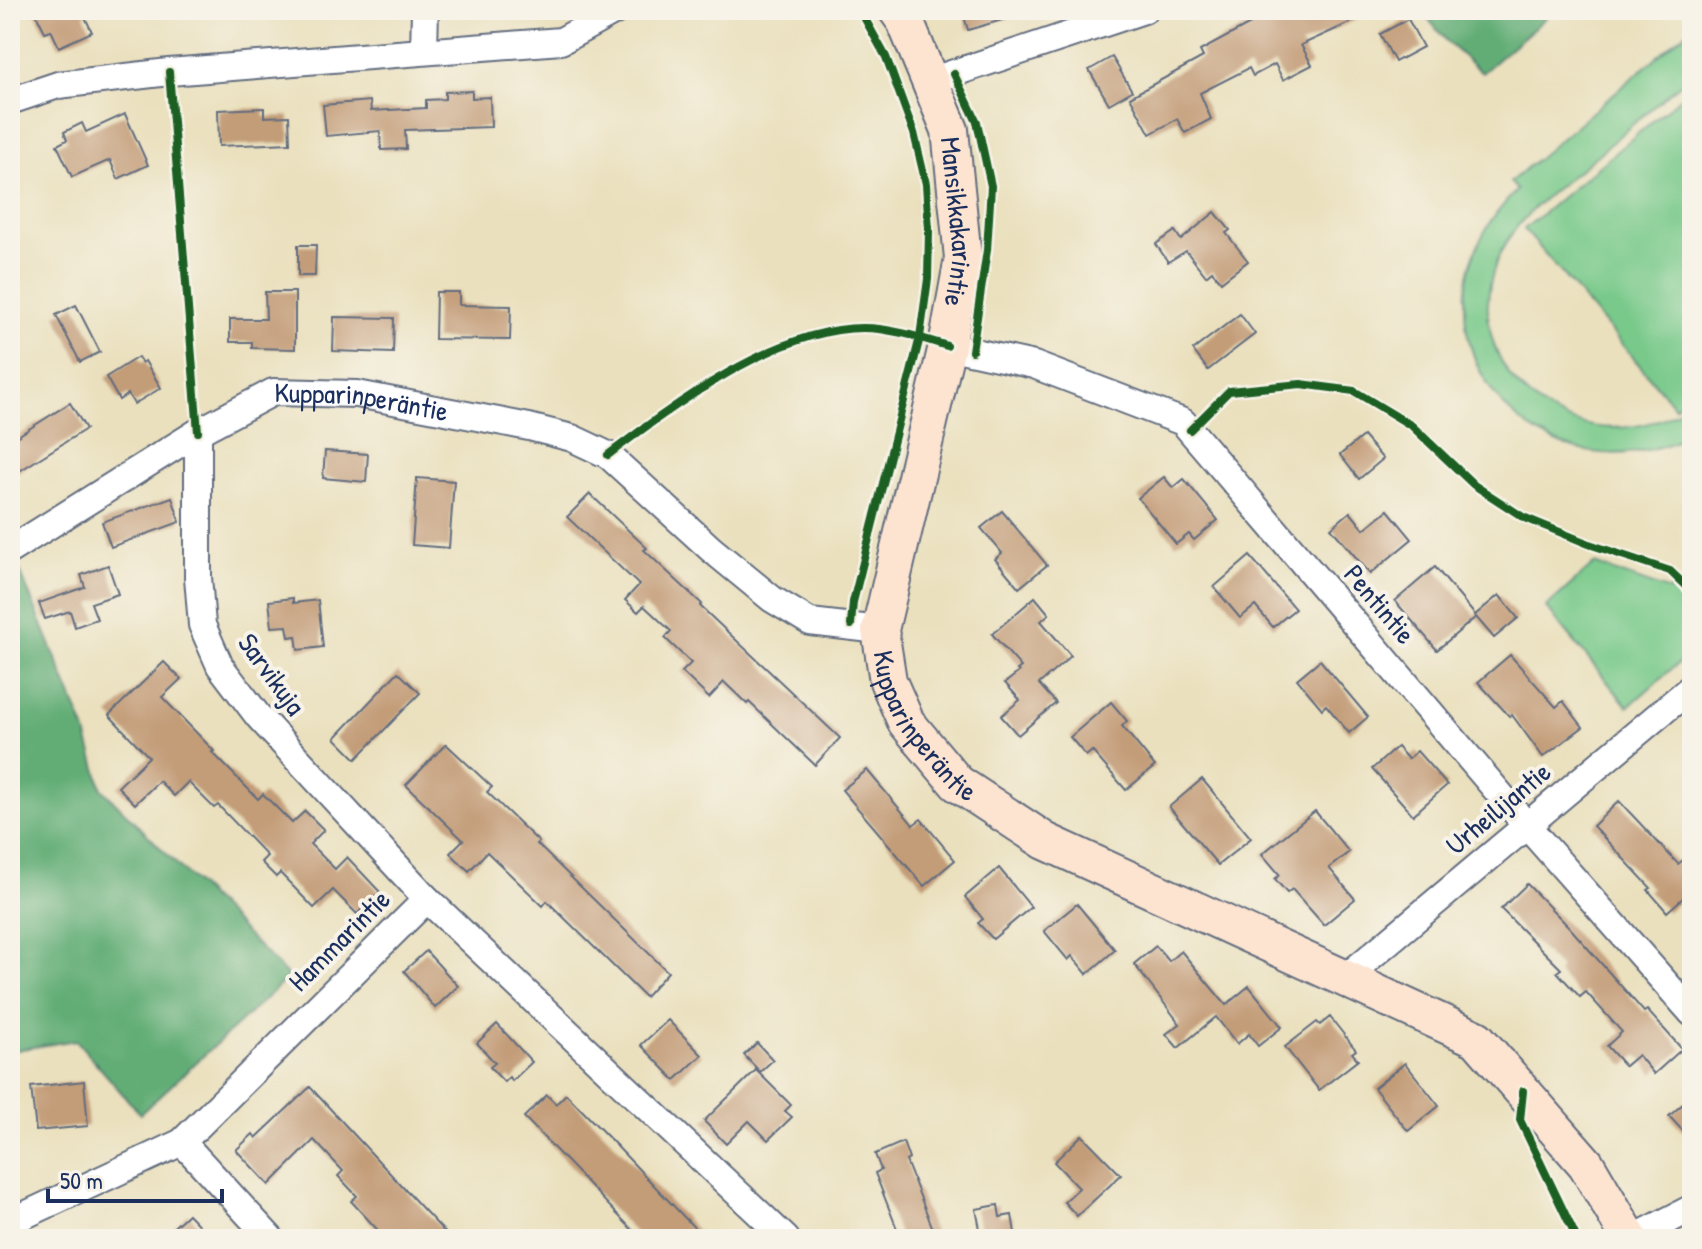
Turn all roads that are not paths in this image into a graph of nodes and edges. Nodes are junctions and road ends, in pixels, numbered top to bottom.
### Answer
1 (425, 10) edge
2 (617, 10) edge
3 (897, 10) edge
4 (1144, 10) edge
5 (424, 50) junction
6 (930, 81) junction
7 (10, 101) edge
8 (947, 346) junction
9 (198, 432) junction
10 (10, 550) edge
11 (880, 630) junction
12 (1692, 687) edge
13 (1528, 827) junction
14 (427, 899) junction
15 (1345, 978) junction
16 (1692, 1013) edge
17 (182, 1142) junction
18 (1692, 1208) edge
19 (10, 1222) edge
20 (271, 1239) edge
21 (786, 1239) edge
22 (1631, 1239) edge

1 - 5 street
2 - 5 street
3 - 6 street, Mansikkakarintie
4 - 6 street
5 - 7 street
6 - 8 street, Mansikkakarintie
8 - 11 street, Mansikkakarintie
8 - 13 street, Pentintie
9 - 10 street, Kupparinperäntie
9 - 11 street, Kupparinperäntie
9 - 14 street, Sarvikuja
11 - 15 street, Kupparinperäntie
12 - 13 street, Urheilijantie
13 - 15 street, Urheilijantie
13 - 16 street, Pentintie
14 - 17 street, Hammarintie
14 - 21 street, Hammarintie
15 - 22 street, Kupparinperäntie
17 - 19 street, Hammarintie
17 - 20 street
18 - 22 street

